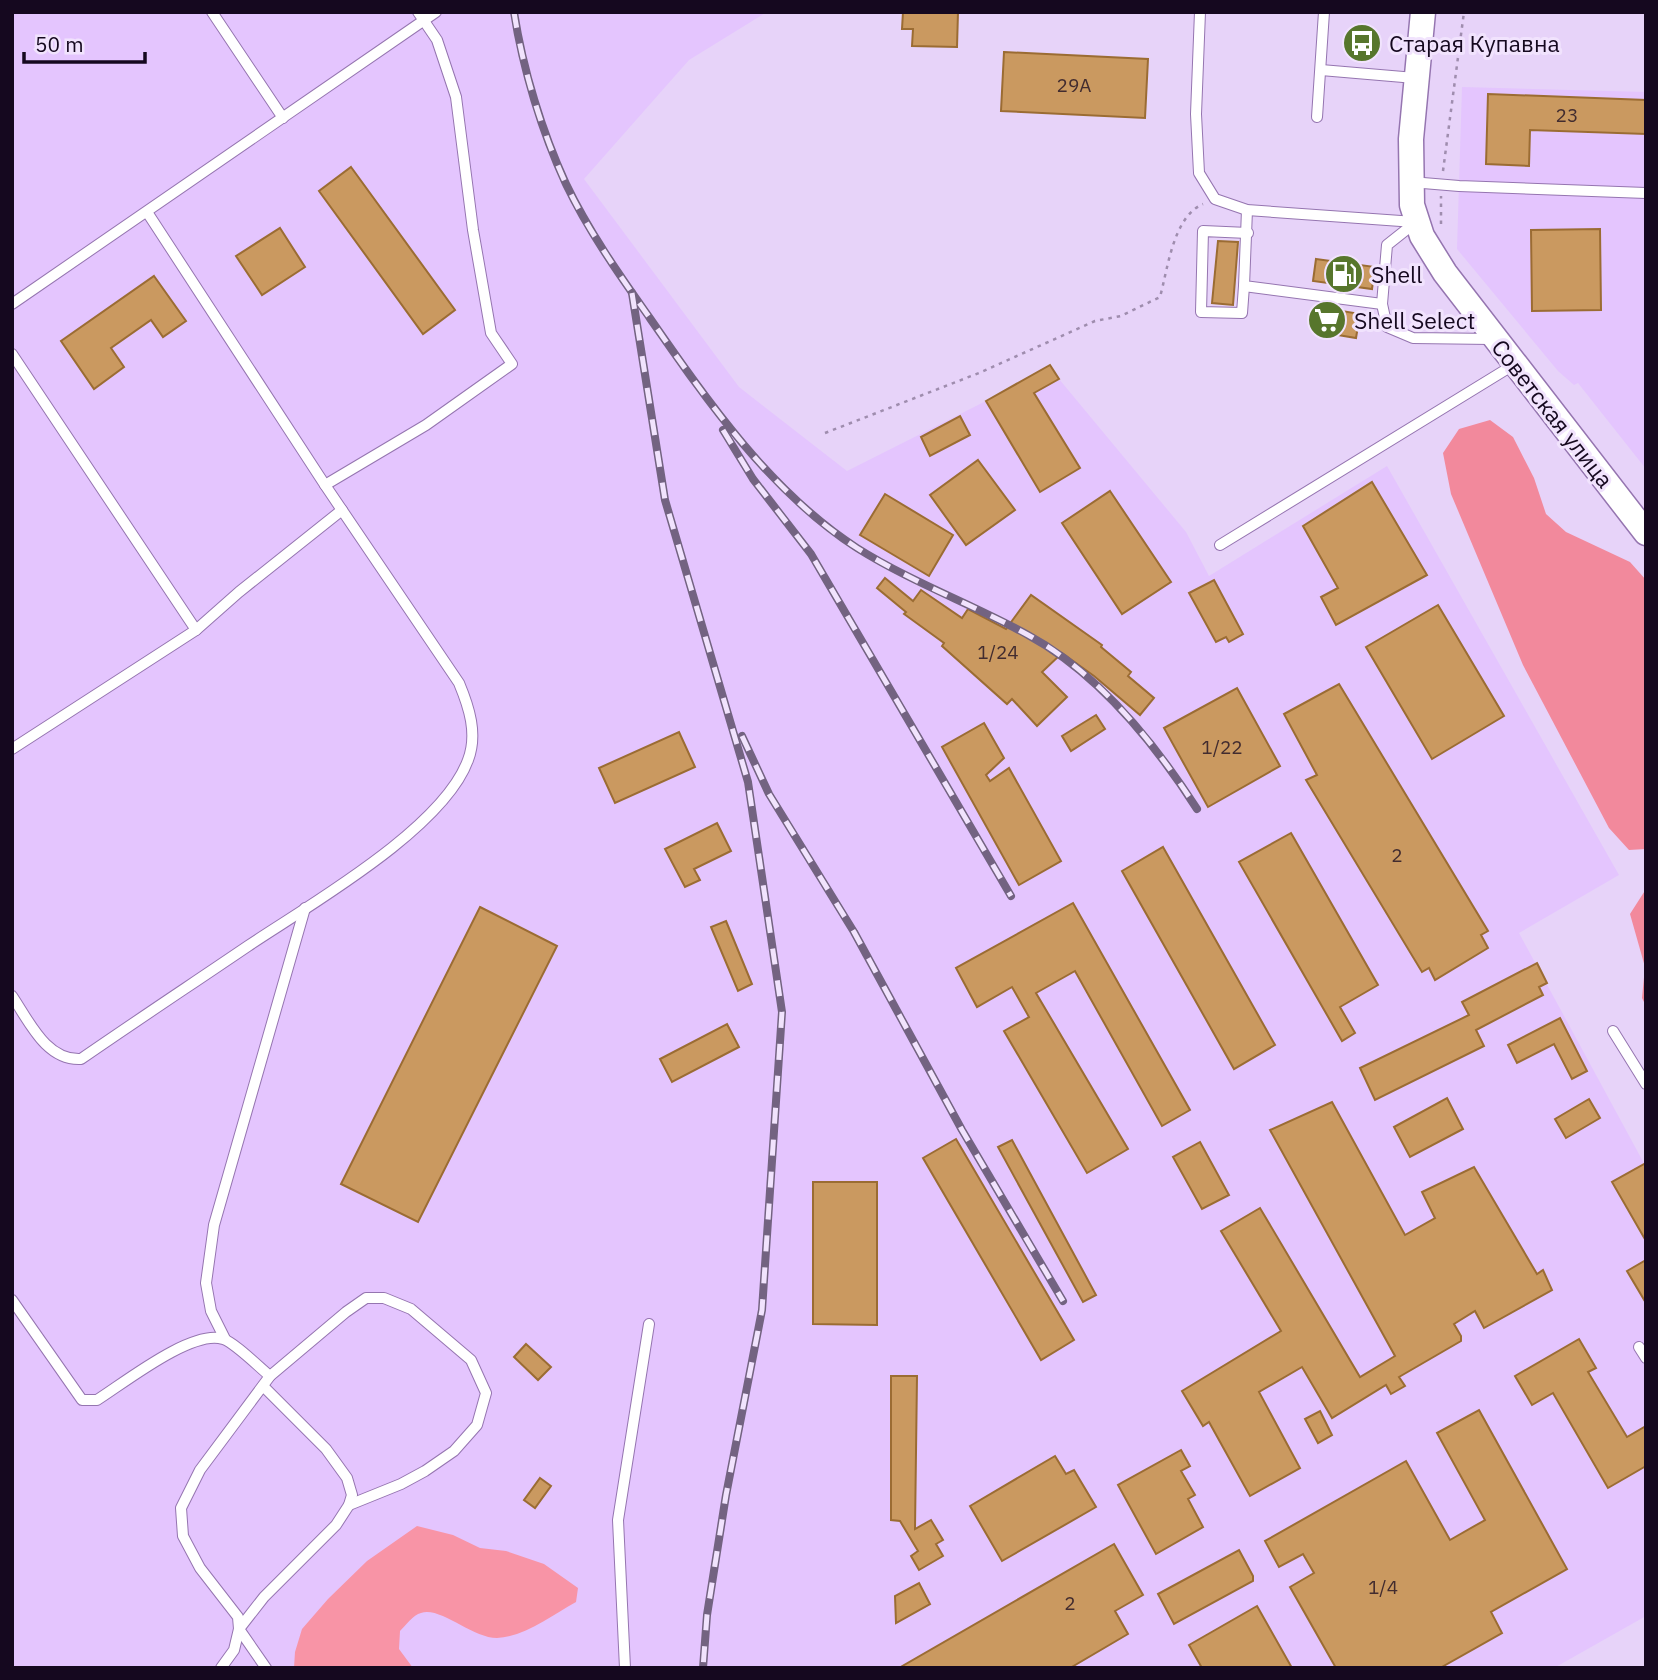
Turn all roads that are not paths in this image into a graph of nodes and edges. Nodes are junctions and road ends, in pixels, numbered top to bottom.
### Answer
1 (212, 12) edge
2 (436, 12) edge
3 (1200, 12) edge
4 (1324, 12) edge
5 (1423, 12) edge
6 (421, 17) edge
7 (1321, 70) junction
8 (1416, 78) junction
9 (1317, 117) dead end
10 (283, 118) junction
11 (1410, 181) junction
12 (1646, 193) edge
13 (1247, 210) junction
14 (147, 212) junction
15 (1416, 222) junction
16 (1248, 233) junction
17 (1244, 286) junction
18 (13, 301) edge
19 (1382, 304) junction
20 (1496, 339) junction
21 (12, 354) edge
22 (1515, 364) junction
23 (325, 485) junction
24 (342, 510) junction
25 (1646, 533) edge
26 (1220, 545) dead end
27 (196, 630) junction
28 (12, 749) edge
29 (305, 908) junction
30 (12, 996) edge
31 (1613, 1031) dead end
32 (1646, 1084) edge
33 (12, 1300) edge
34 (649, 1324) dead end
35 (225, 1339) junction
36 (1639, 1347) dead end
37 (1646, 1358) edge
38 (270, 1376) junction
39 (263, 1386) junction
40 (349, 1505) junction
41 (239, 1629) junction
42 (221, 1668) edge
43 (266, 1668) edge
44 (625, 1668) edge

1 - 10 lane
2 - 6 lane
3 - 13 lane
4 - 7 lane
5 - 8 street, Советская улица
6 - 10 lane
6 - 23 lane
7 - 8 lane
7 - 9 lane
8 - 11 street, Советская улица
10 - 14 lane
11 - 12 lane
11 - 15 street, Советская улица
13 - 15 lane
13 - 16 lane
14 - 18 lane
14 - 23 lane
15 - 19 lane
15 - 20 street, Советская улица
16 - 17 lane
16 - 17 lane
17 - 19 lane
19 - 20 lane
20 - 22 street, Советская улица
21 - 27 lane
22 - 25 street, Советская улица
22 - 26 lane
23 - 24 lane
24 - 27 lane
24 - 29 lane
27 - 28 lane
29 - 30 lane
29 - 35 lane
31 - 32 lane
33 - 35 lane
34 - 44 lane
35 - 38 lane
36 - 37 lane
38 - 39 lane
38 - 40 lane
39 - 40 lane
39 - 41 lane
40 - 41 lane
41 - 42 lane
41 - 43 lane

